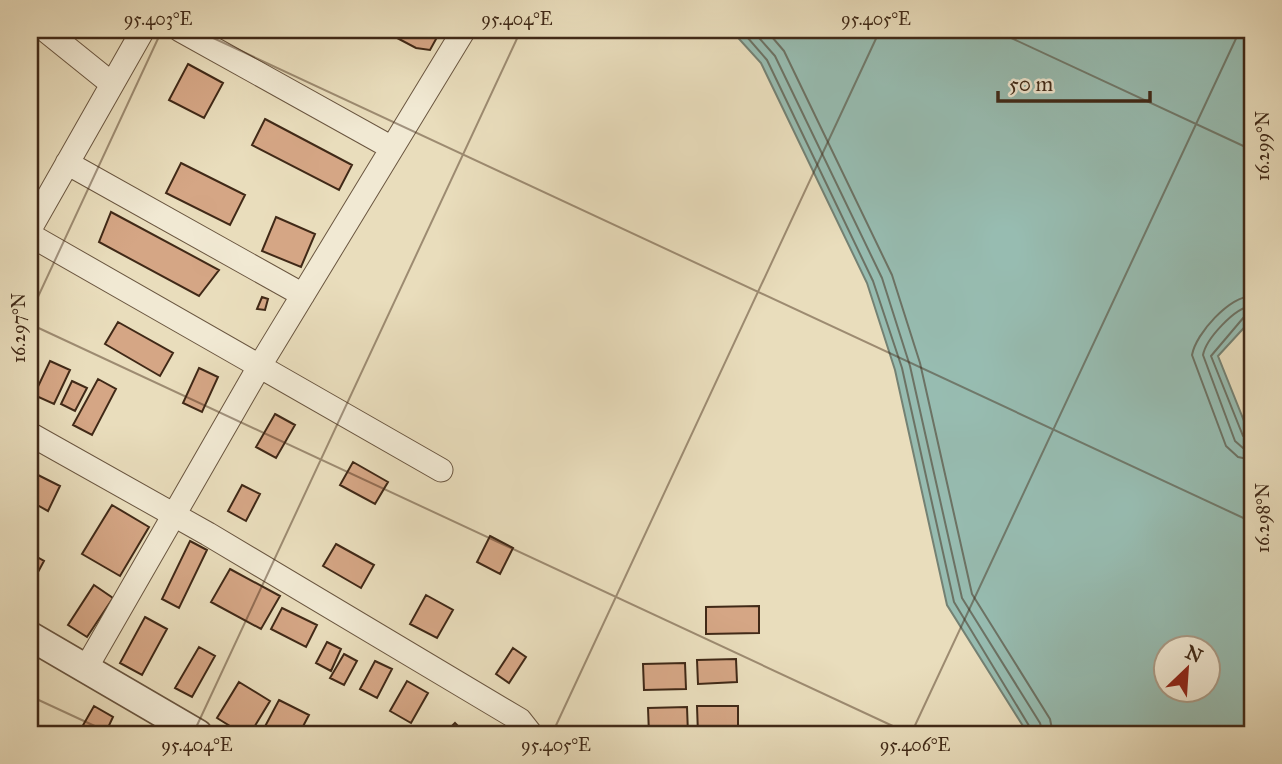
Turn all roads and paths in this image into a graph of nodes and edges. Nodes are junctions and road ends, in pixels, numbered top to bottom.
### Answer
1 (45, 30) edge
2 (143, 30) edge
3 (180, 30) edge
4 (464, 30) edge
5 (112, 84) junction
6 (392, 148) junction
7 (67, 163) junction
8 (30, 229) edge
9 (30, 235) edge
10 (303, 295) junction
11 (259, 367) junction
12 (30, 434) edge
13 (440, 470) dead end
14 (173, 514) junction
15 (30, 636) edge
16 (86, 668) junction
17 (198, 734) edge
18 (531, 734) edge

1 - 5 street
2 - 5 street
3 - 6 street
4 - 6 street
5 - 7 street
6 - 10 street
7 - 8 street
7 - 10 street
9 - 11 street
10 - 11 street
11 - 13 street
11 - 14 street
12 - 14 street
14 - 16 street
14 - 18 street
15 - 16 street
16 - 17 street

